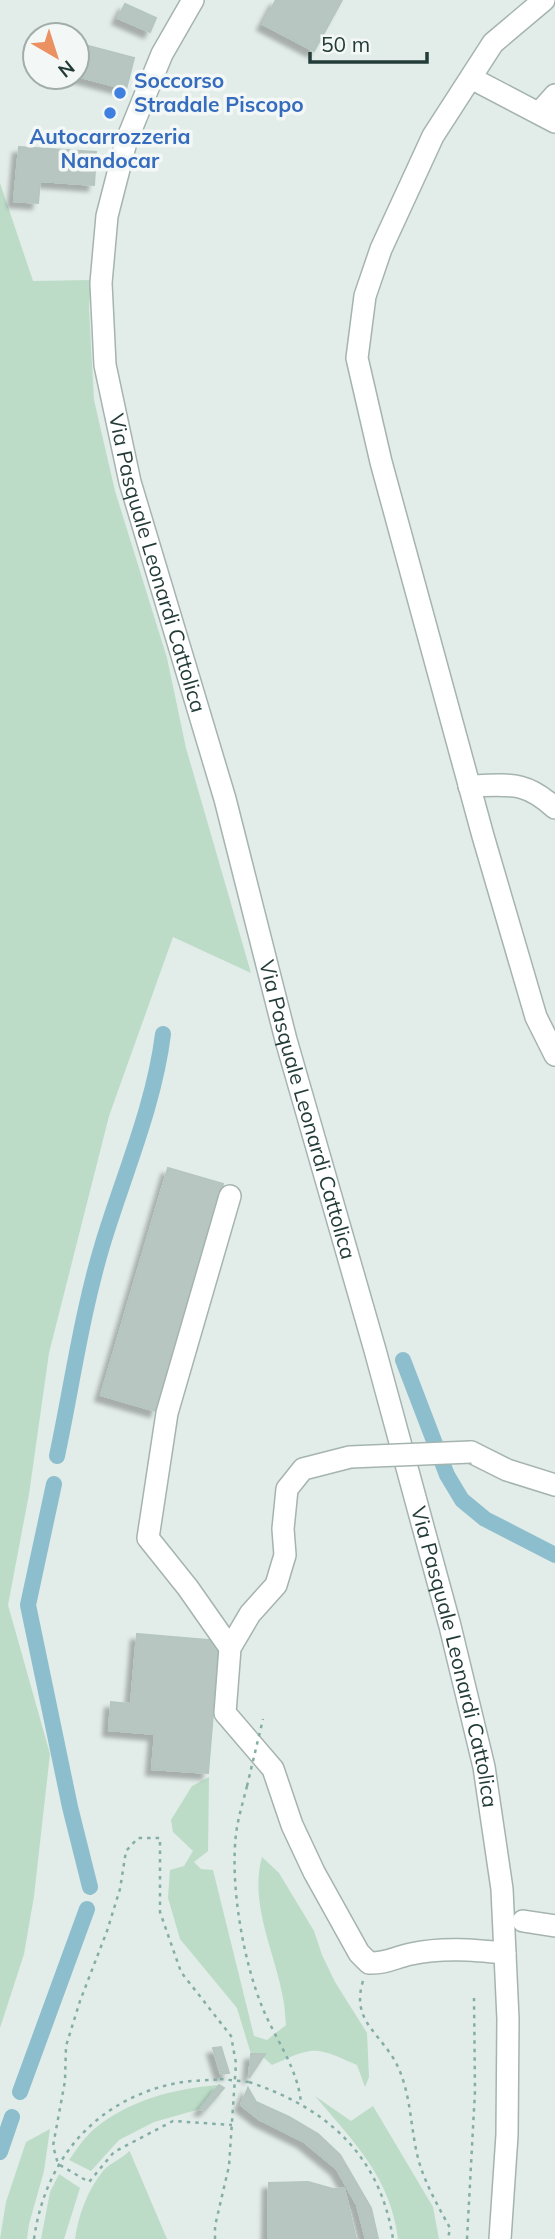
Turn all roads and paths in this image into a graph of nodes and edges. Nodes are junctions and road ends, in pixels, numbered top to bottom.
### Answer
1 (193, 0) edge
2 (544, 0) edge
3 (471, 78) junction
4 (555, 95) edge
5 (547, 118) edge
6 (469, 786) junction
7 (555, 808) edge
8 (555, 1055) edge
9 (230, 1196) dead end
10 (555, 1485) edge
11 (230, 1648) junction
12 (263, 1719) dead end
13 (523, 1921) dead end
14 (555, 1926) edge
15 (505, 1953) junction
16 (369, 1963) junction
17 (474, 1998) dead end
18 (301, 2103) junction
19 (232, 2124) junction
20 (58, 2164) junction
21 (34, 2239) edge
22 (215, 2239) edge
23 (393, 2239) edge
24 (448, 2239) edge
25 (467, 2239) edge
26 (500, 2239) edge

1 - 15 street, Via Pasquale Leonardi Cattolica
2 - 3 street
3 - 5 street
3 - 6 street
4 - 5 street
6 - 7 street
6 - 8 street
9 - 11 street
10 - 11 street, bridge
11 - 16 street
12 - 18 path, bridge
13 - 14 street
15 - 16 street
15 - 26 street, Via Pasquale Leonardi Cattolica
16 - 24 path
17 - 25 path
18 - 20 path, bridge
18 - 23 path
19 - 20 path
19 - 20 path
19 - 22 path
20 - 21 path

